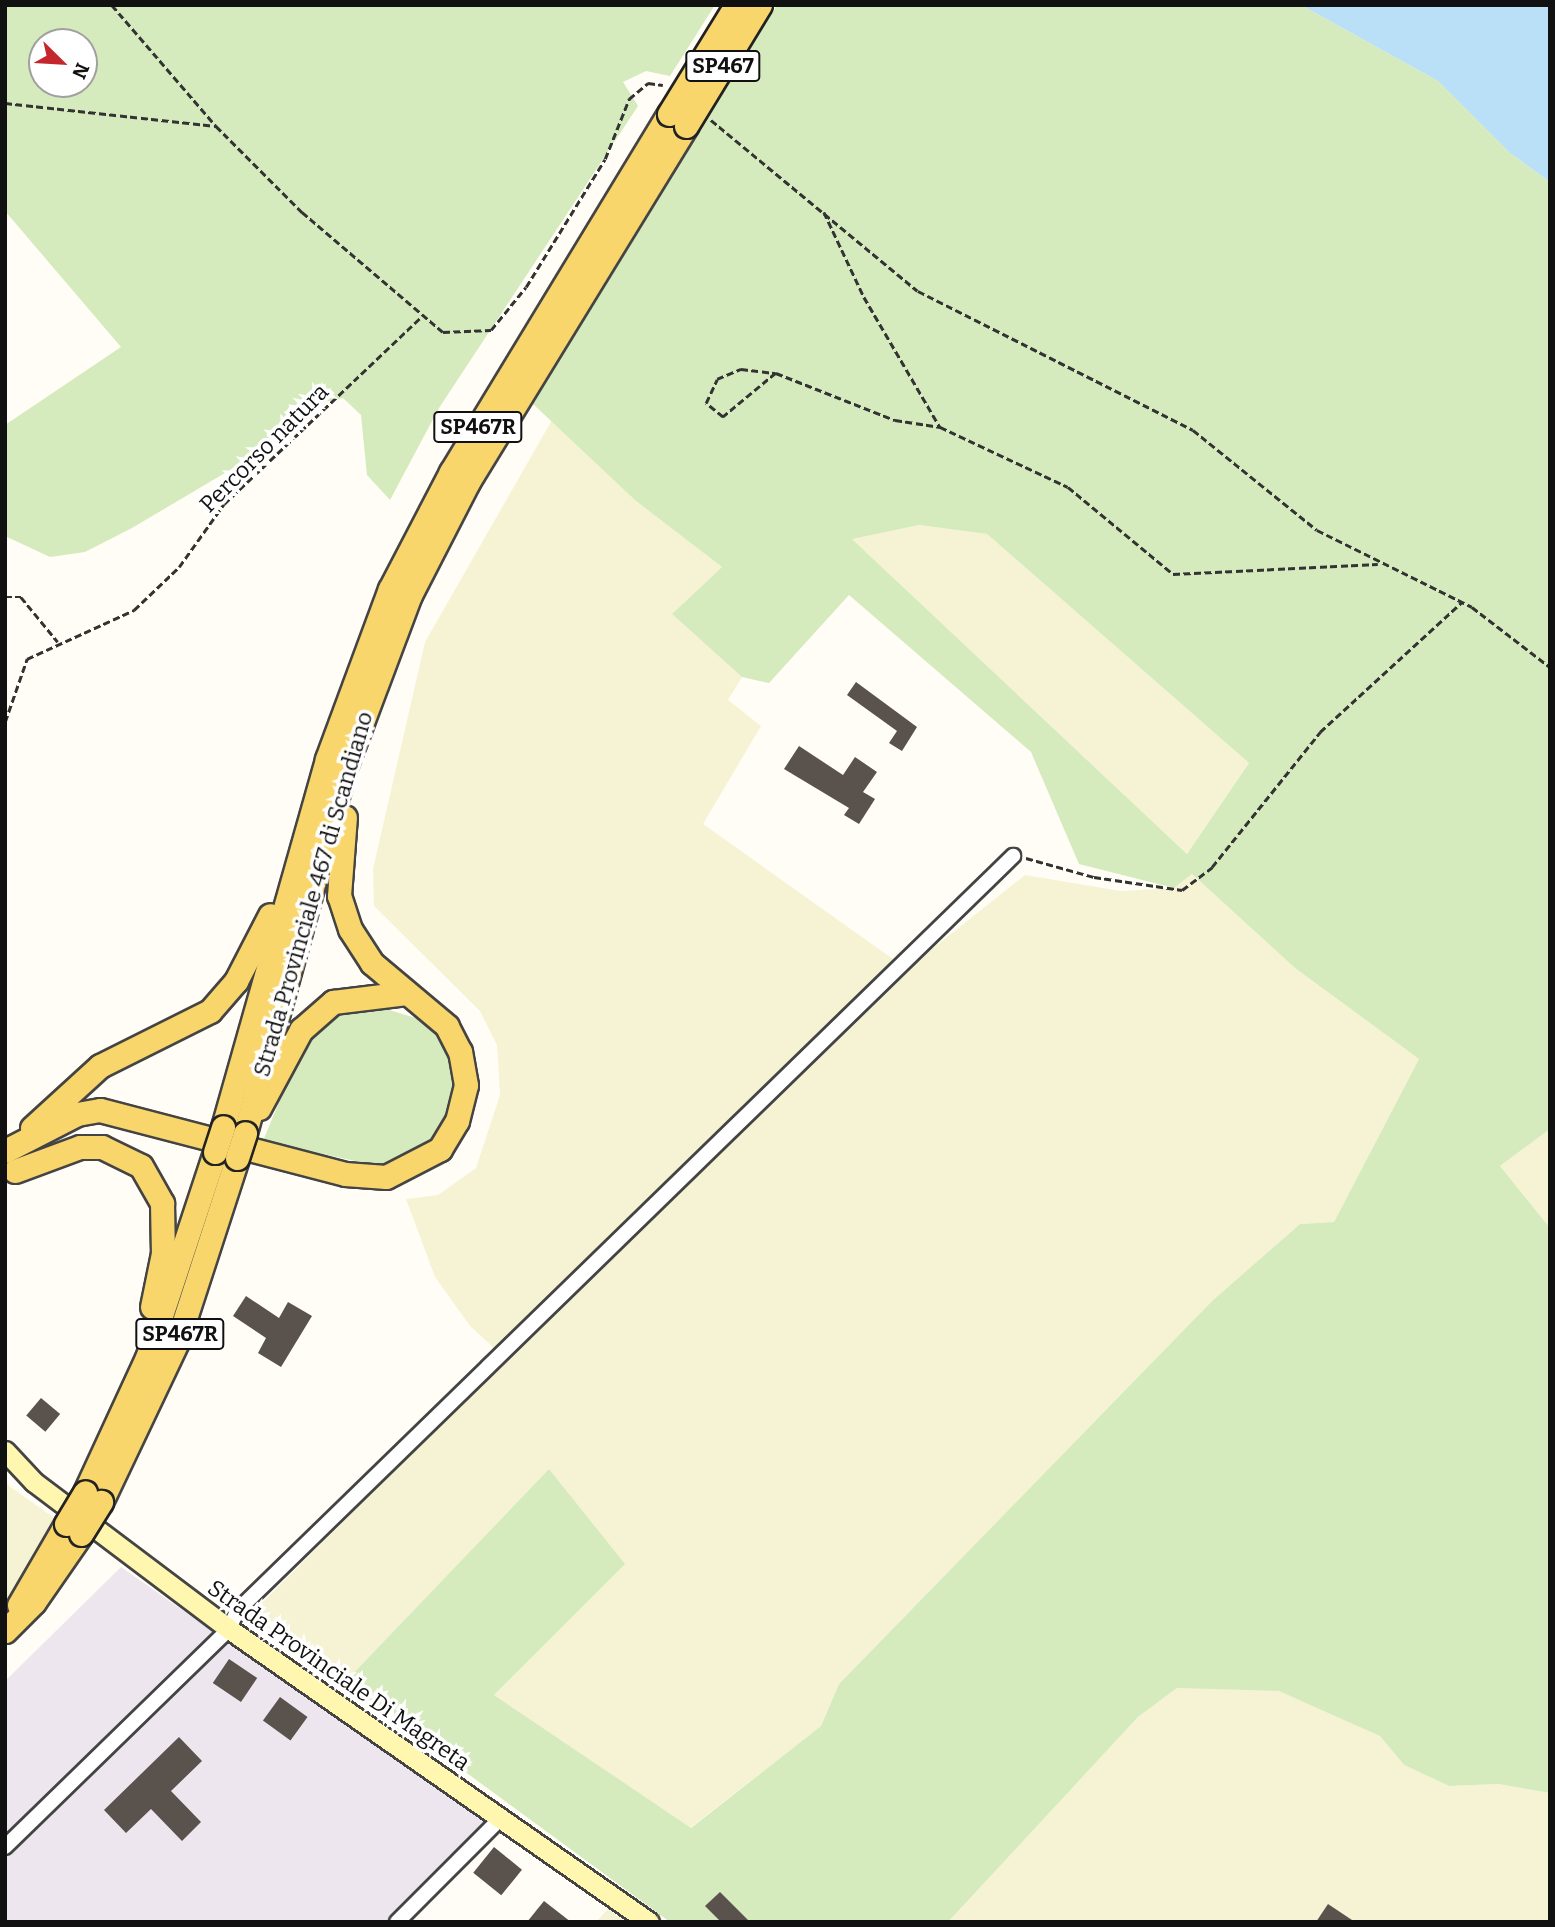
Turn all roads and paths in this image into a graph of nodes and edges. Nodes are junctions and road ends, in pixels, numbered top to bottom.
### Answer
1 (112, 5) edge
2 (736, 5) edge
3 (761, 5) edge
4 (668, 87) dead end
5 (5, 103) edge
6 (685, 118) junction
7 (216, 126) junction
8 (823, 209) junction
9 (422, 316) junction
10 (776, 373) junction
11 (940, 427) junction
12 (1379, 564) junction
13 (5, 597) edge
14 (1462, 602) junction
15 (58, 642) junction
16 (1550, 667) edge
17 (5, 722) edge
18 (356, 738) junction
19 (1013, 856) joint
20 (295, 869) junction
21 (407, 993) junction
22 (239, 1127) junction
23 (226, 1156) junction
24 (8, 1162) edge
25 (147, 1358) junction
26 (6, 1453) edge
27 (93, 1497) junction
28 (10, 1625) edge
29 (229, 1629) junction
30 (500, 1819) junction
31 (5, 1847) edge
32 (397, 1922) edge
33 (649, 1922) edge

1 - 7 path
2 - 6 main road, Strada Provinciale 467 di Scandiano / SP467, bridge
3 - 6 main road, Strada Provinciale 467 di Scandiano / SP467, bridge
4 - 9 path
5 - 7 path
6 - 8 path
6 - 18 main road, Strada Provinciale 467 di Scandiano / SP467R
6 - 20 main road, Strada Provinciale 467 di Scandiano / SP467R
7 - 9 path
8 - 11 path
8 - 12 path
9 - 15 path, Percorso natura
10 - 10 path
10 - 11 path
11 - 12 path
12 - 14 path
13 - 15 path
14 - 16 path
14 - 19 path
15 - 17 path, Percorso natura
18 - 21 main road
18 - 22 main road, Strada Provinciale 467 di Scandiano / SP467R
19 - 29 street
20 - 22 main road, Strada Provinciale 467 di Scandiano / SP467R
20 - 24 main road
21 - 22 main road
21 - 24 main road
22 - 23 main road, Strada Provinciale 467 di Scandiano / SP467R, bridge
23 - 25 main road, Strada Provinciale 467 di Scandiano / SP467R
23 - 27 main road, Strada Provinciale 467 di Scandiano / SP467R
24 - 25 main road
25 - 27 main road, Strada Provinciale 467 di Scandiano / SP467R
26 - 29 main road, Strada Provinciale Di Magreta
27 - 28 main road, Strada Provinciale 467 di Scandiano / SP467R, bridge
29 - 30 main road, Strada Provinciale Di Magreta
29 - 31 street
30 - 32 street
30 - 33 main road, Strada Provinciale Di Magreta

